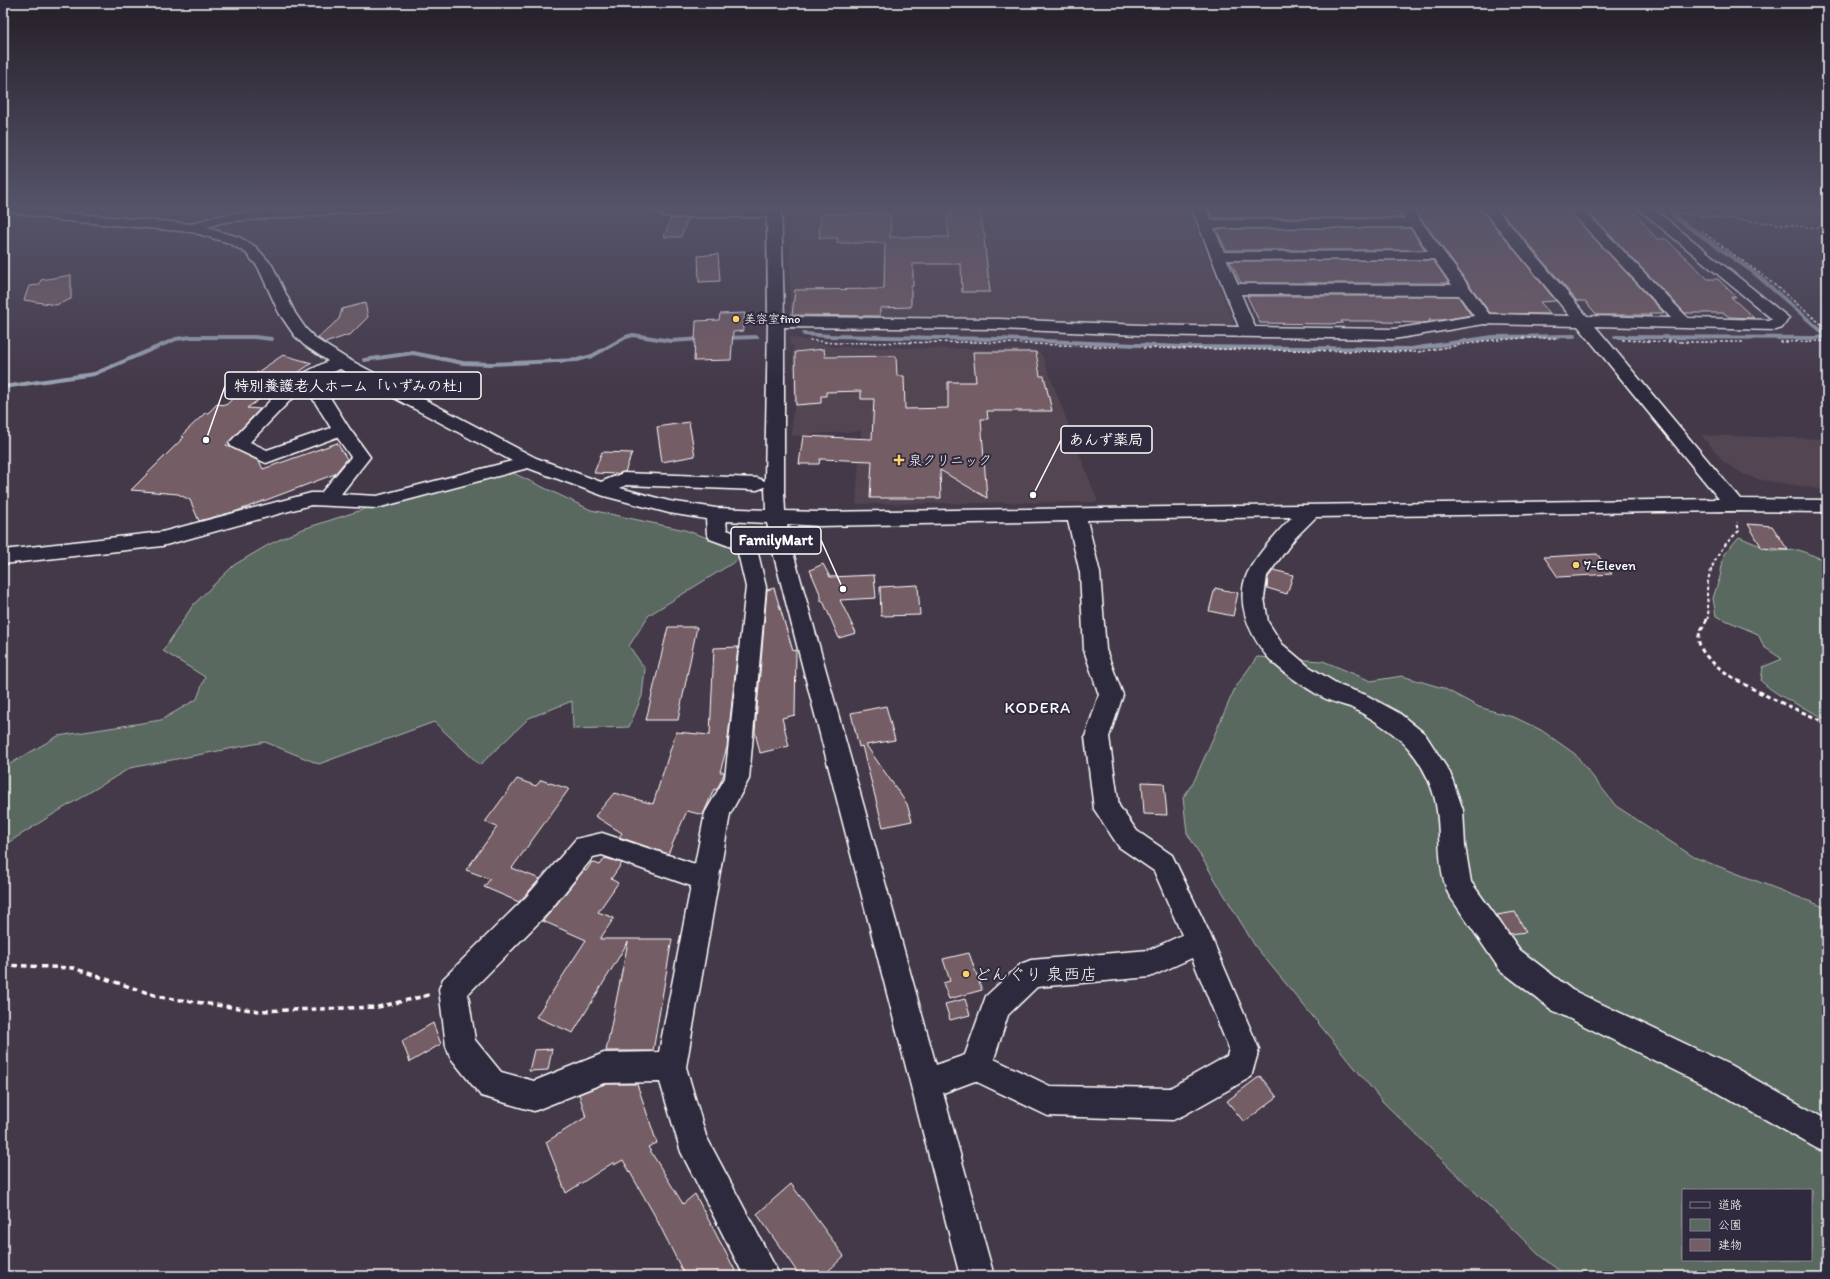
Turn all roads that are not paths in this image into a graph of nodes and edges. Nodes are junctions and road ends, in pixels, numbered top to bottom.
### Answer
1 (265, 266) edge
2 (775, 266) edge
3 (1222, 266) edge
4 (1446, 266) edge
5 (1537, 266) edge
6 (1629, 266) edge
7 (1716, 266) edge
8 (1232, 289) junction
9 (1463, 290) junction
10 (1484, 319) junction
11 (776, 322) junction
12 (1584, 322) junction
13 (1684, 323) junction
14 (1249, 331) junction
15 (340, 362) junction
16 (305, 379) junction
17 (341, 430) junction
18 (529, 462) junction
19 (757, 484) dead end
20 (602, 489) junction
21 (326, 500) junction
22 (1732, 505) junction
23 (1827, 506) edge
24 (1312, 511) junction
25 (716, 514) junction
26 (1076, 514) junction
27 (776, 518) junction
28 (3, 557) edge
29 (706, 879) junction
30 (1198, 941) junction
31 (976, 1066) junction
32 (671, 1067) junction
33 (925, 1084) junction
34 (1827, 1137) edge
35 (763, 1276) edge
36 (977, 1276) edge

1 - 15 street
2 - 11 street
3 - 8 street
4 - 9 street
5 - 12 street
6 - 13 street
7 - 13 street
8 - 9 street
8 - 14 street
9 - 10 street
10 - 12 street
10 - 14 street
11 - 14 street
11 - 27 street
12 - 13 street
12 - 22 street
15 - 16 street
15 - 18 street
16 - 17 street
16 - 17 street
17 - 21 street
18 - 20 street
18 - 21 street
19 - 20 street
20 - 25 street
21 - 28 street
22 - 23 street
22 - 24 street
24 - 26 street
24 - 34 street
25 - 27 street
25 - 29 street
26 - 27 street
26 - 30 street
27 - 33 street
29 - 32 street
29 - 32 street
30 - 31 street
30 - 31 street
31 - 33 street
32 - 35 street
33 - 36 street

